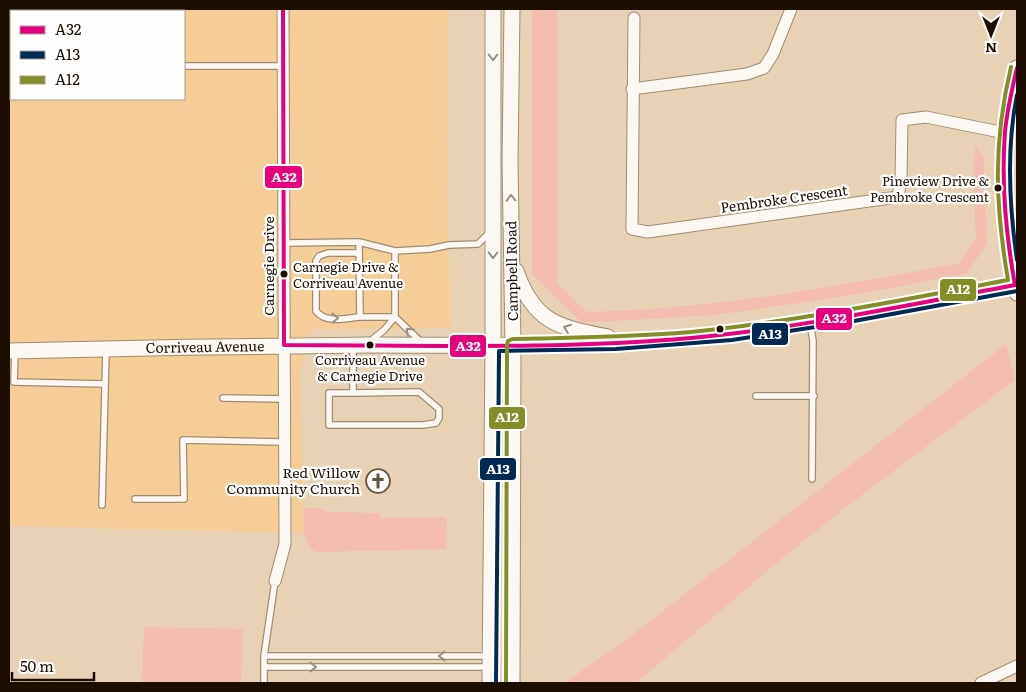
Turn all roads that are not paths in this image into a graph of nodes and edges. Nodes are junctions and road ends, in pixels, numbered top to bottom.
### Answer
1 (283, 9) edge
2 (494, 9) edge
3 (512, 9) edge
4 (791, 9) edge
5 (634, 18) dead end
6 (185, 66) edge
7 (283, 66) junction
8 (1017, 68) edge
9 (632, 89) junction
10 (1005, 133) junction
11 (493, 229) junction
12 (359, 242) junction
13 (284, 243) junction
14 (513, 247) junction
15 (395, 251) junction
16 (359, 253) junction
17 (1017, 287) edge
18 (360, 317) junction
19 (394, 317) junction
20 (810, 323) junction
21 (631, 342) junction
22 (284, 345) junction
23 (359, 345) junction
24 (424, 345) junction
25 (493, 345) junction
26 (513, 345) junction
27 (106, 349) junction
28 (12, 351) edge
29 (105, 384) junction
30 (353, 393) junction
31 (756, 396) dead end
32 (814, 396) junction
33 (223, 398) dead end
34 (284, 400) junction
35 (285, 442) junction
36 (812, 479) dead end
37 (135, 499) dead end
38 (102, 505) dead end
39 (274, 581) joint
40 (264, 656) junction
41 (490, 662) junction
42 (1017, 666) edge
43 (264, 667) junction
44 (264, 683) edge
45 (490, 683) edge
46 (512, 683) edge
47 (981, 683) edge

1 - 7 street, Carnegie Drive
2 -> 11 main road, Campbell Road
14 -> 3 main road, Campbell Road
4 - 9 street
5 - 9 street, Pembroke Crescent
6 - 7 lane
7 - 13 street, Carnegie Drive
8 - 10 main road
9 - 10 street, Pembroke Crescent
10 - 17 main road
11 - 15 lane
11 -> 25 main road, Campbell Road
12 - 13 lane
12 - 15 lane
12 - 16 lane
13 - 22 street, Carnegie Drive
21 -> 14 main road
14 - 26 main road, Campbell Road
15 - 19 lane
16 - 18 lane
16 -> 18 lane
17 - 20 main road
18 - 19 lane
19 - 23 lane
24 -> 19 lane
20 - 21 main road
20 - 32 lane
21 - 26 main road, Corriveau Avenue
22 - 23 main road, Corriveau Avenue
22 - 27 main road, Corriveau Avenue
22 - 34 street, Carnegie Drive
23 - 24 main road, Corriveau Avenue
23 - 30 lane
24 - 25 main road, Corriveau Avenue
25 - 26 main road, Corriveau Avenue
25 - 41 main road, Campbell Road
26 - 46 main road, Campbell Road
27 - 28 main road, Corriveau Avenue
27 - 29 lane
28 - 29 lane
29 - 38 lane
30 - 30 lane
31 - 32 lane
32 - 36 lane
33 - 34 lane
34 - 35 street, Carnegie Drive
35 - 37 lane
35 - 39 street, Carnegie Drive
39 - 40 lane
41 -> 40 lane
40 - 43 lane
43 -> 41 lane
41 - 45 main road, Campbell Road
42 - 47 street
43 - 44 lane

